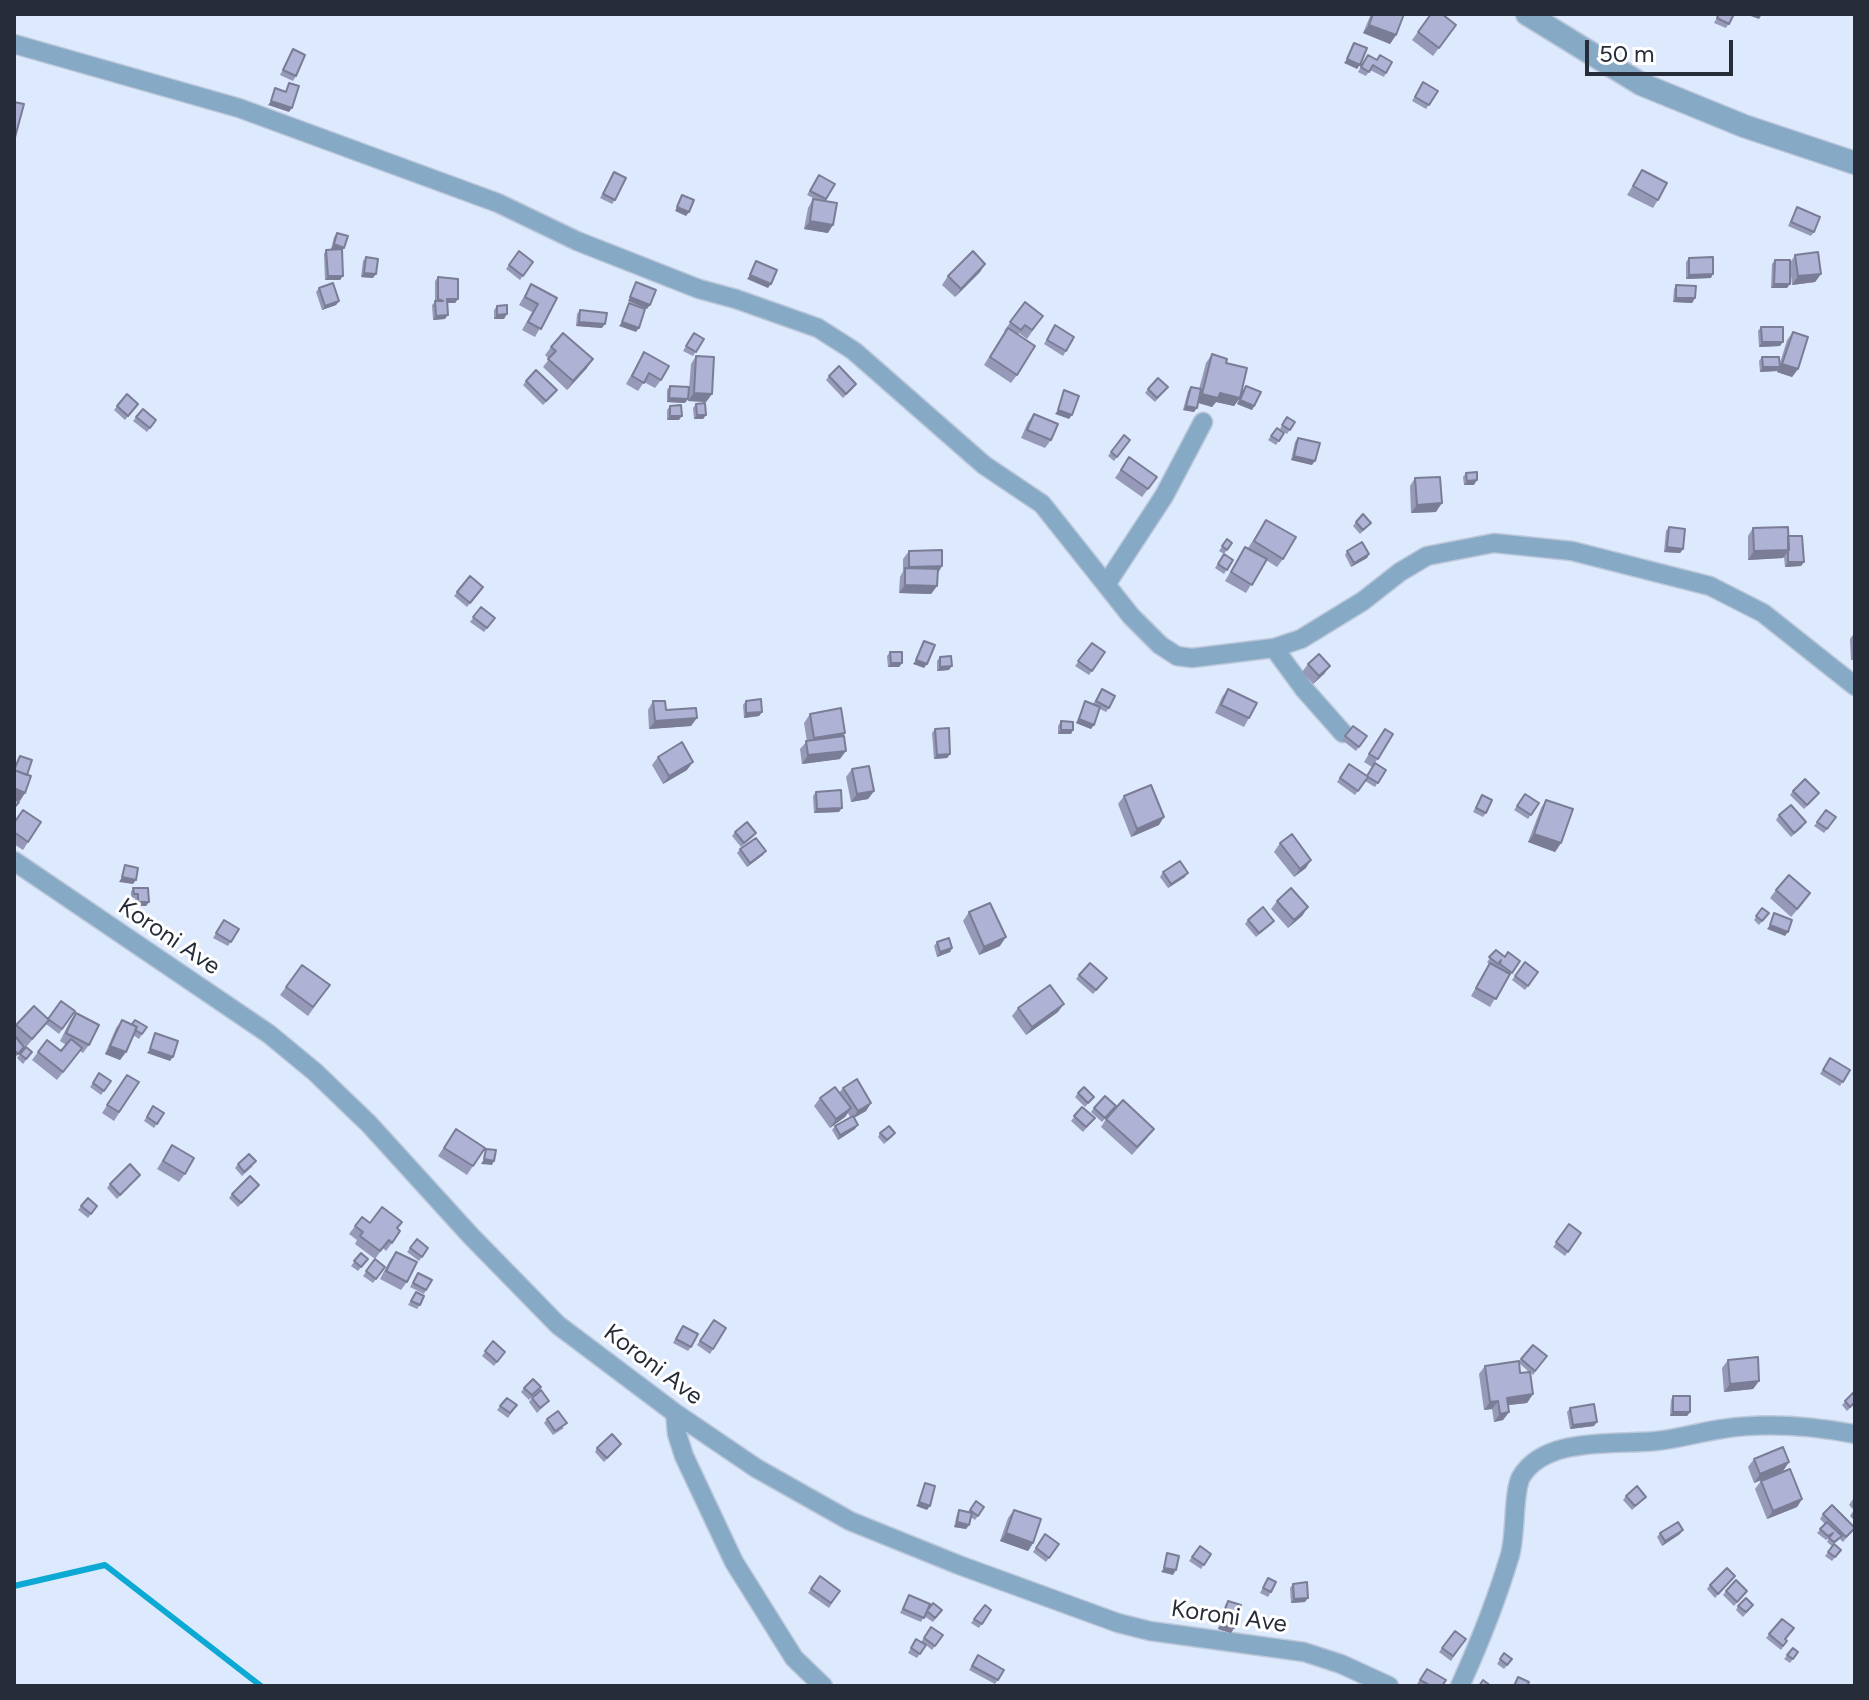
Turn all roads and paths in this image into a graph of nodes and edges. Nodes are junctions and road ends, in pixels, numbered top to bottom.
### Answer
1 (1527, 14) edge
2 (14, 44) edge
3 (1855, 163) edge
4 (1203, 422) dead end
5 (1107, 583) junction
6 (1274, 648) junction
7 (1855, 686) edge
8 (1343, 733) edge
9 (14, 861) edge
10 (675, 1413) junction
11 (1855, 1434) edge
12 (823, 1686) edge
13 (1389, 1686) edge
14 (1460, 1686) edge

1 - 3 street
2 - 5 street
4 - 5 street
5 - 6 street
6 - 7 street
6 - 8 street
9 - 10 street, Koroni Ave
10 - 12 street
10 - 13 street, Koroni Ave
11 - 14 street

